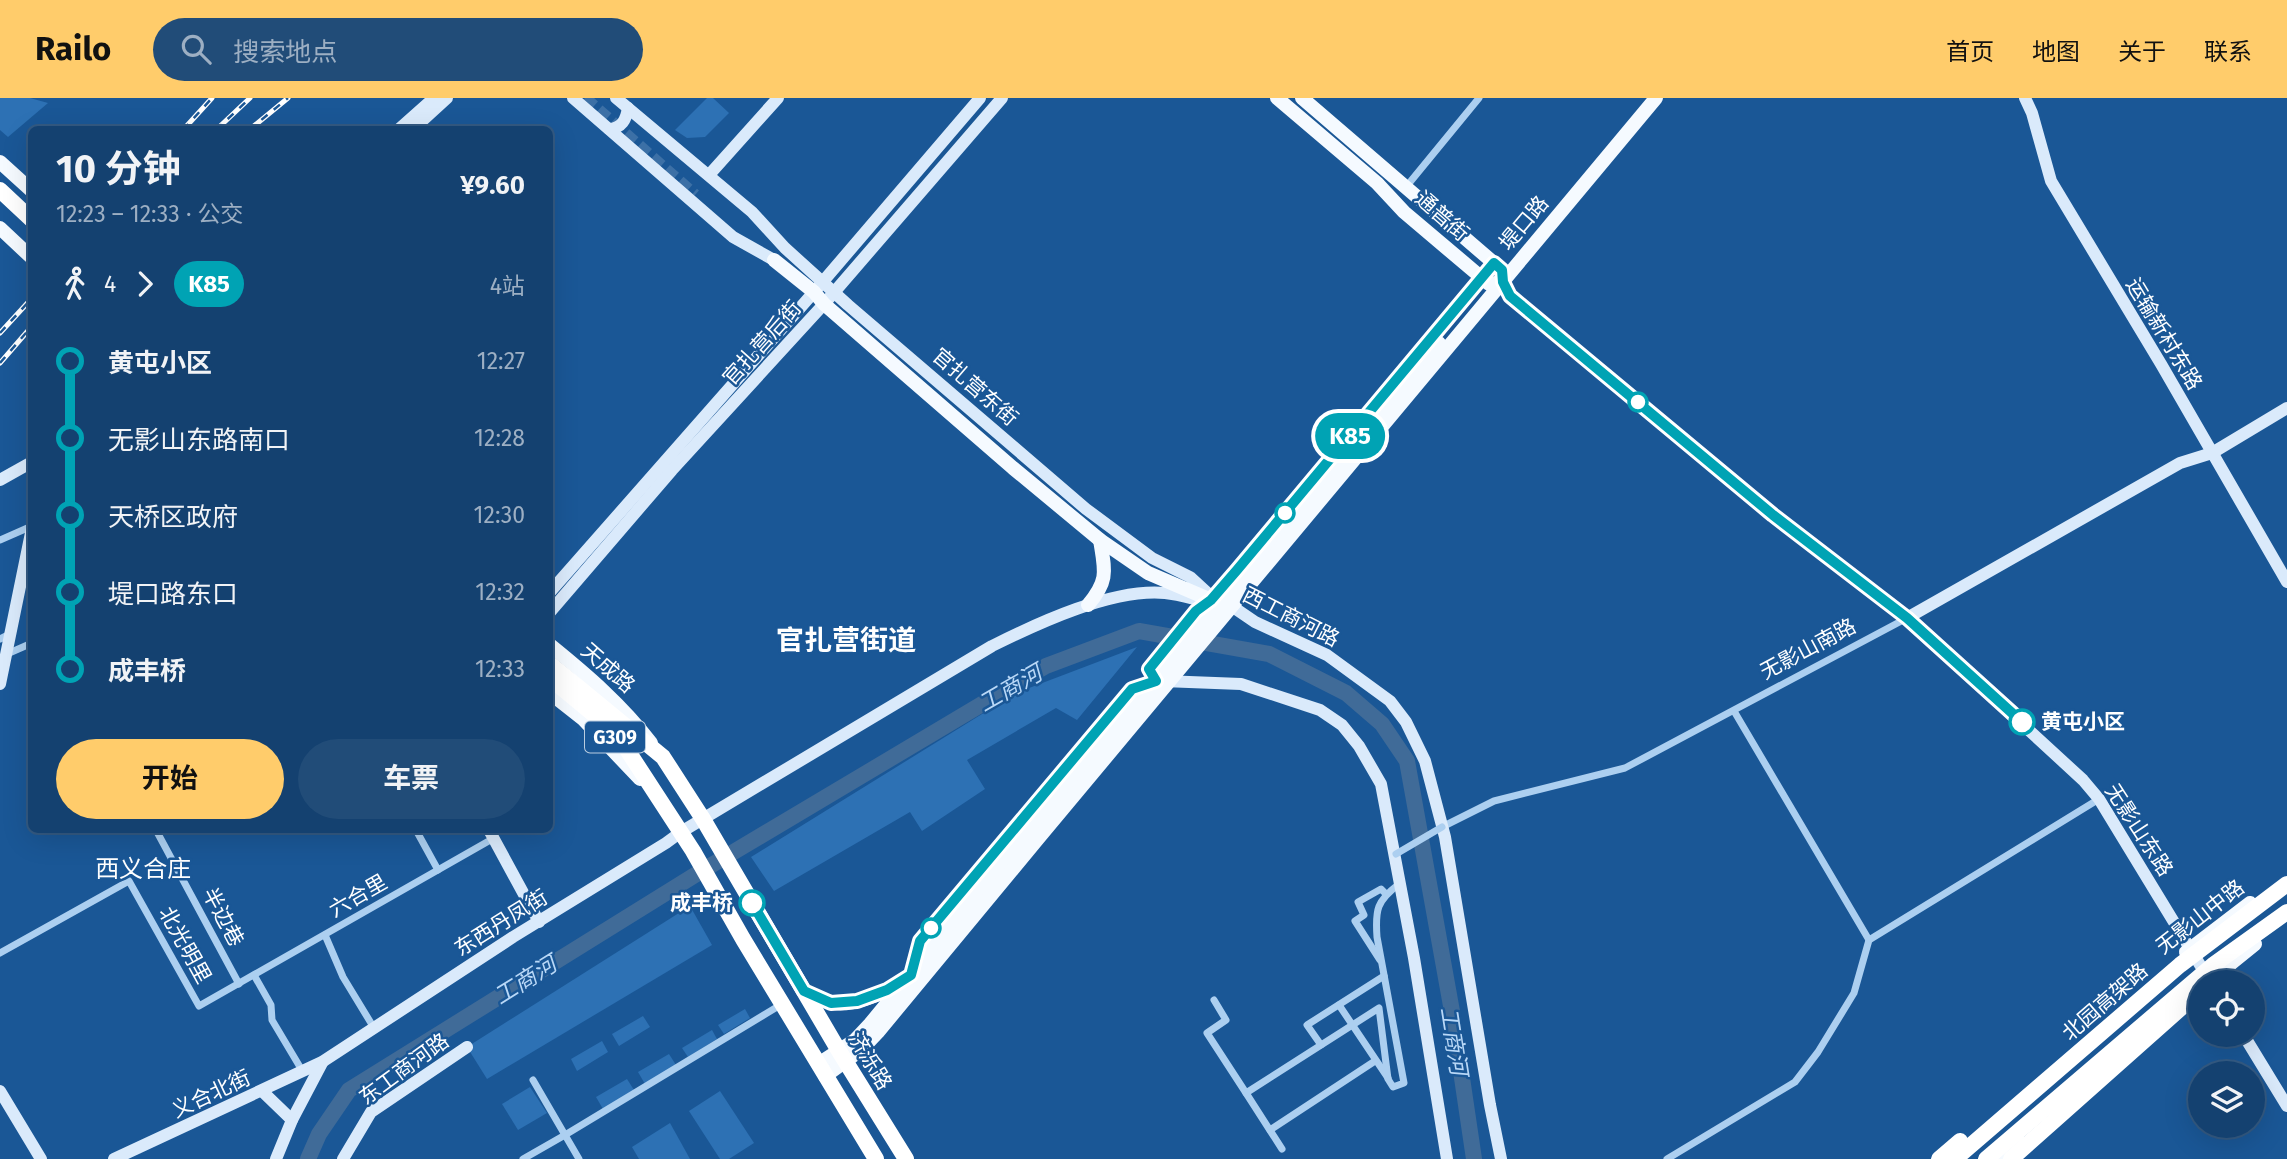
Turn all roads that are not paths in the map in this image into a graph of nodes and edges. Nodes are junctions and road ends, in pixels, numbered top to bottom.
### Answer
1 (434, 98) edge
2 (447, 98) edge
3 (573, 98) edge
4 (616, 98) edge
5 (778, 98) edge
6 (980, 98) edge
7 (1002, 98) edge
8 (1277, 98) edge
9 (1301, 98) edge
10 (1479, 98) edge
11 (1645, 98) edge
12 (1656, 98) edge
13 (2025, 98) edge
14 (628, 108) junction
15 (402, 126) edge
16 (416, 126) edge
17 (609, 129) junction
18 (0, 162) edge
19 (709, 175) junction
20 (28, 187) edge
21 (1406, 187) junction
22 (0, 190) edge
23 (695, 195) tunnel mouth
24 (0, 204) edge
25 (28, 216) edge
26 (0, 228) edge
27 (28, 230) edge
28 (28, 254) edge
29 (774, 260) junction
30 (1498, 278) junction
31 (819, 286) junction
32 (834, 292) junction
33 (824, 304) junction
34 (2287, 408) edge
35 (2212, 453) junction
36 (28, 464) edge
37 (0, 480) edge
38 (28, 529) edge
39 (0, 540) edge
40 (1100, 540) junction
41 (28, 543) edge
42 (2287, 582) edge
43 (553, 589) edge
44 (1214, 600) junction
45 (1088, 605) junction
46 (553, 609) edge
47 (1237, 609) junction
48 (1907, 618) junction
49 (1214, 619) junction
50 (5, 636) edge
51 (28, 645) edge
52 (553, 648) edge
53 (6, 654) junction
54 (553, 666) edge
55 (553, 680) edge
56 (1163, 681) junction
57 (0, 684) edge
58 (553, 696) edge
59 (1734, 711) junction
60 (663, 757) junction
61 (2099, 799) junction
62 (666, 808) junction
63 (703, 819) junction
64 (1442, 827) junction
65 (681, 832) junction
66 (158, 833) edge
67 (418, 833) edge
68 (491, 834) edge
69 (1395, 854) junction
70 (438, 870) junction
71 (2287, 878) edge
72 (1399, 884) junction
73 (2287, 884) edge
74 (1386, 894) junction
75 (2287, 916) edge
76 (538, 922) junction
77 (325, 936) junction
78 (1869, 940) junction
79 (2189, 948) junction
80 (0, 953) edge
81 (1382, 963) junction
82 (2180, 965) junction
83 (2199, 970) edge
84 (2223, 970) edge
85 (254, 975) junction
86 (911, 975) junction
87 (1384, 976) junction
88 (239, 984) junction
89 (804, 991) junction
90 (2188, 999) edge
91 (1214, 1000) dead end
92 (2188, 1000) edge
93 (1389, 1001) junction
94 (782, 1004) junction
95 (1339, 1005) junction
96 (1379, 1008) junction
97 (1352, 1025) junction
98 (374, 1028) junction
99 (1321, 1045) junction
100 (467, 1047) dead end
101 (2251, 1047) edge
102 (843, 1057) junction
103 (1375, 1061) junction
104 (322, 1062) junction
105 (822, 1070) junction
106 (304, 1072) junction
107 (1388, 1079) junction
108 (533, 1080) dead end
109 (0, 1091) edge
110 (262, 1091) junction
111 (1246, 1093) junction
112 (2287, 1106) edge
113 (292, 1120) junction
114 (1270, 1130) junction
115 (565, 1135) junction
116 (1282, 1149) dead end
117 (873, 1158) edge
118 (41, 1159) edge
119 (114, 1159) edge
120 (276, 1159) edge
121 (343, 1159) edge
122 (523, 1159) edge
123 (579, 1159) edge
124 (906, 1159) edge
125 (1447, 1159) edge
126 (1502, 1159) edge
127 (1667, 1159) edge
128 (1939, 1159) edge
129 (1953, 1159) edge
130 (1986, 1159) edge
131 (1999, 1159) edge
132 (2011, 1159) edge

1 - 15 main road
2 - 16 main road
3 - 17 main road, 官扎营东街
4 - 14 main road, 官扎营东街
5 - 19 main road
6 - 31 main road, 官扎营后街
7 - 32 main road, 官扎营后街
8 - 30 main road, 通普街
9 - 21 main road, 通普街
10 - 21 street
11 - 30 main road, 堤口路
12 - 30 main road, 堤口路
13 - 35 main road, 运输新村东路
14 - 17 main road
14 - 19 main road, 官扎营东街
17 - 29 main road, 官扎营东街
18 - 20 main road
19 - 31 main road, 官扎营东街
21 - 30 main road, 通普街
22 - 25 highway
23 - 29 main road
24 - 27 highway
26 - 28 main road
29 - 31 main road, 官扎营东街
30 - 44 main road, 堤口路
30 - 47 main road, 堤口路
30 - 48 main road, 无影山东路
31 - 32 main road, 官扎营东街
31 - 33 main road, 官扎营东街
31 - 43 main road, 官扎营后街
32 - 33 main road, 官扎营后街
32 - 44 main road, 官扎营东街
33 - 40 main road, 官扎营东街
33 - 46 main road, 官扎营后街
34 - 35 main road, 无影山南路
35 - 42 main road, 运输新村东路
35 - 48 main road, 无影山南路
36 - 37 main road
38 - 39 street
40 - 44 main road, 官扎营东街
40 - 45 main road
41 - 50 main road
44 - 45 main road, 西工商河路
44 - 47 main road, 西工商河路
44 - 49 main road, 堤口路
45 - 63 main road, 西工商河路
47 - 49 main road, 堤口路
47 - 64 main road, 西工商河路
48 - 59 street, 无影山南路
48 - 61 main road, 无影山东路
49 - 56 main road, 堤口路
50 - 53 main road
51 - 53 street
52 - 60 main road, 天成路
53 - 57 main road
54 - 60 highway, 天成路 / G309
55 - 62 highway, G309
56 - 69 main road
56 - 86 main road, 堤口路
56 - 102 main road, 堤口路
58 - 62 main road
59 - 64 street, 无影山南路
59 - 78 street
60 - 63 highway, 天成路 / G309
61 - 78 street
61 - 79 main road, 无影山东路
62 - 65 highway, G309
63 - 65 main road, 东西丹凤街
63 - 89 highway, 济泺路 / G309
64 - 69 street, 无影山南路, bridge
64 - 126 main road, 西工商河路
65 - 76 main road, 东西丹凤街
65 - 94 highway, G309
66 - 88 street, 半边巷
67 - 70 street
68 - 70 street, 六合里
68 - 76 main road
69 - 72 main road
70 - 77 street, 六合里
71 - 79 main road, 无影山中路
72 - 74 street
72 - 125 main road
73 - 82 highway, 北园高架路, bridge
74 - 81 street
74 - 81 street
75 - 84 highway, bridge
75 - 130 highway, 北园高架路, bridge
76 - 98 main road, 东西丹凤街
77 - 85 street, 六合里
77 - 98 street
78 - 127 street
79 - 83 main road, 无影山东路
79 - 129 main road, 无影山中路
80 - 88 street, 北光明里
81 - 87 street
82 - 128 highway, bridge
82 - 129 highway, 北园高架路, bridge
85 - 88 street, 六合里
85 - 106 street
86 - 89 main road
86 - 102 main road, 堤口路
87 - 93 street
87 - 95 street
89 - 102 highway, 济泺路 / G309
90 - 131 main road
91 - 111 street
92 - 132 highway
93 - 96 street
93 - 107 street
94 - 105 highway, G309
94 - 115 street
95 - 97 street
95 - 99 street
96 - 97 street
96 - 107 street
97 - 99 street
97 - 103 street
98 - 104 main road, 东西丹凤街
99 - 111 street
100 - 121 main road, 东工商河路
101 - 112 main road
102 - 105 main road, 堤口路
102 - 124 highway, 济泺路 / G309
103 - 107 street
103 - 114 street
104 - 106 main road, 义合北街
104 - 113 main road
105 - 117 highway, G309
106 - 110 main road, 义合北街
108 - 115 street
109 - 118 main road
110 - 113 main road
110 - 119 main road, 义合北街
111 - 114 street
113 - 120 main road
114 - 116 street
115 - 122 street
115 - 123 street

